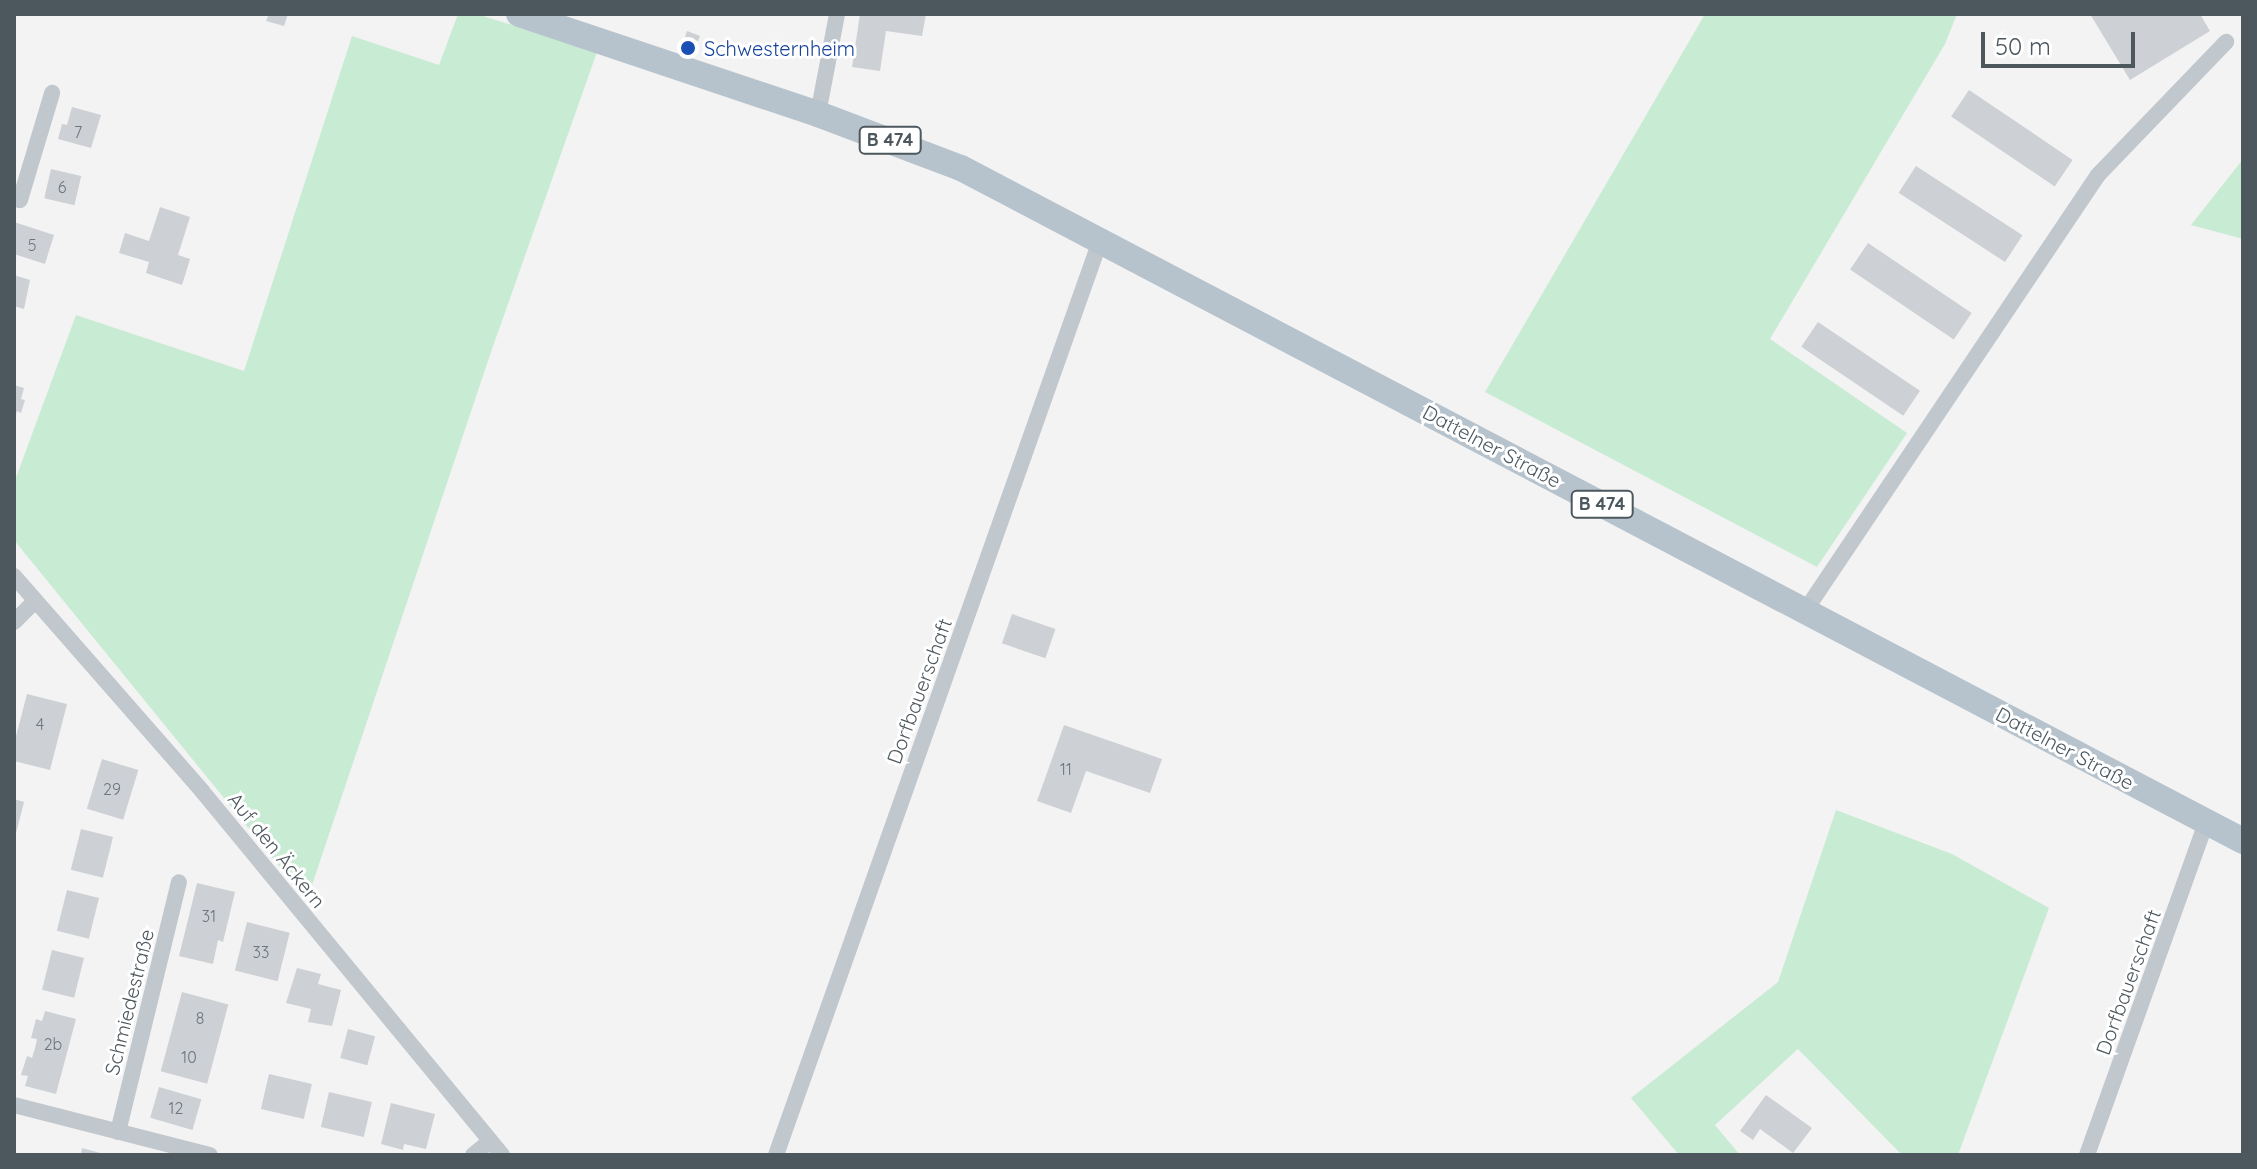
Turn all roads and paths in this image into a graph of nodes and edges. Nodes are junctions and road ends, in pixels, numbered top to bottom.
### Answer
1 (519, 14) edge
2 (837, 14) edge
3 (2226, 42) dead end
4 (52, 93) dead end
5 (818, 114) junction
6 (14, 198) edge
7 (1100, 241) junction
8 (14, 576) edge
9 (35, 601) junction
10 (1805, 611) junction
11 (14, 622) edge
12 (2206, 823) junction
13 (2243, 841) edge
14 (179, 882) dead end
15 (14, 1105) edge
16 (118, 1132) junction
17 (490, 1141) junction
18 (210, 1155) edge
19 (473, 1155) edge
20 (502, 1155) edge
21 (776, 1155) edge
22 (2087, 1155) edge

1 - 5 main road, Dattelner Straße / B 474
2 - 5 street
3 - 10 street
4 - 6 street
5 - 7 main road, Dattelner Straße / B 474
7 - 10 main road, Dattelner Straße / B 474
7 - 21 street, Dorfbauerschaft
8 - 9 street, Auf den Äckern
9 - 11 street
9 - 17 street, Auf den Äckern
10 - 12 main road, Dattelner Straße / B 474
12 - 13 main road, Dattelner Straße / B 474
12 - 22 street, Dorfbauerschaft
14 - 16 street, Schmiedestraße
15 - 16 street
16 - 18 street
17 - 19 street
17 - 20 street, Auf den Äckern

